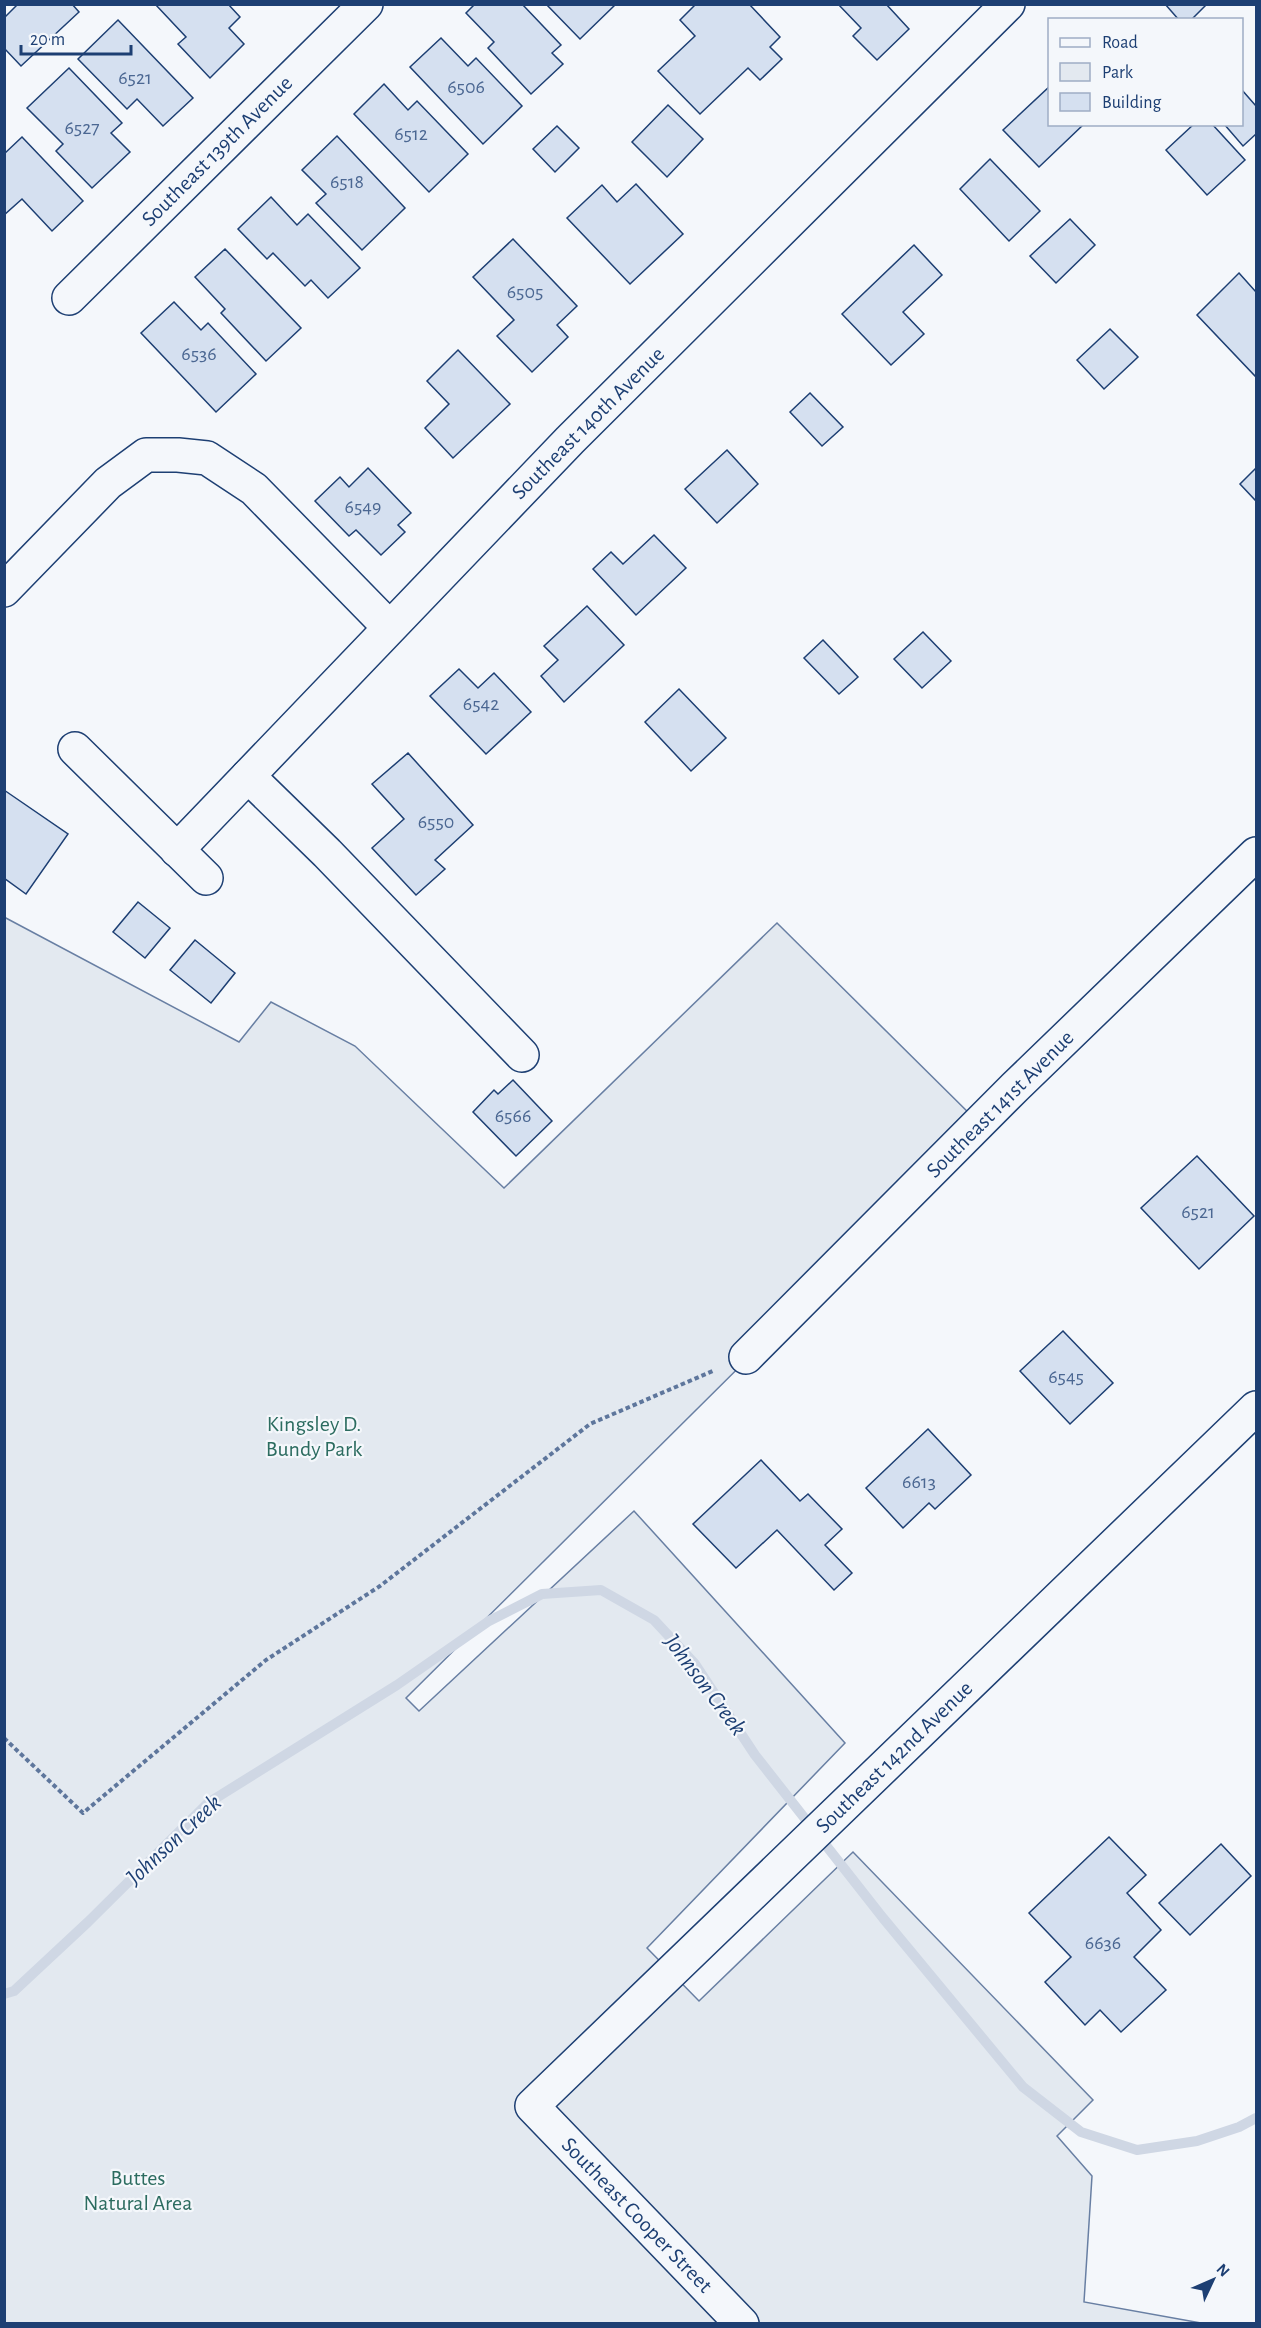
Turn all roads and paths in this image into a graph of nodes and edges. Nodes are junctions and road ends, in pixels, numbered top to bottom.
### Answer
1 (366, 4) edge
2 (1008, 4) edge
3 (69, 298) dead end
4 (4, 590) edge
5 (390, 627) junction
6 (75, 749) dead end
7 (248, 776) junction
8 (177, 850) junction
9 (1257, 854) edge
10 (206, 878) dead end
11 (522, 1055) dead end
12 (746, 1357) joint
13 (1257, 1408) edge
14 (4, 1738) edge
15 (532, 2106) joint
16 (742, 2324) edge

1 - 3 street, Southeast 139th Avenue
2 - 5 street, Southeast 140th Avenue
4 - 5 street
5 - 7 street, Southeast 140th Avenue
6 - 8 street
7 - 8 street, Southeast 140th Avenue
7 - 11 street
8 - 10 street
9 - 12 street, Southeast 141st Avenue
12 - 14 path
13 - 15 street, Southeast 142nd Avenue
15 - 16 street, Southeast Cooper Street

